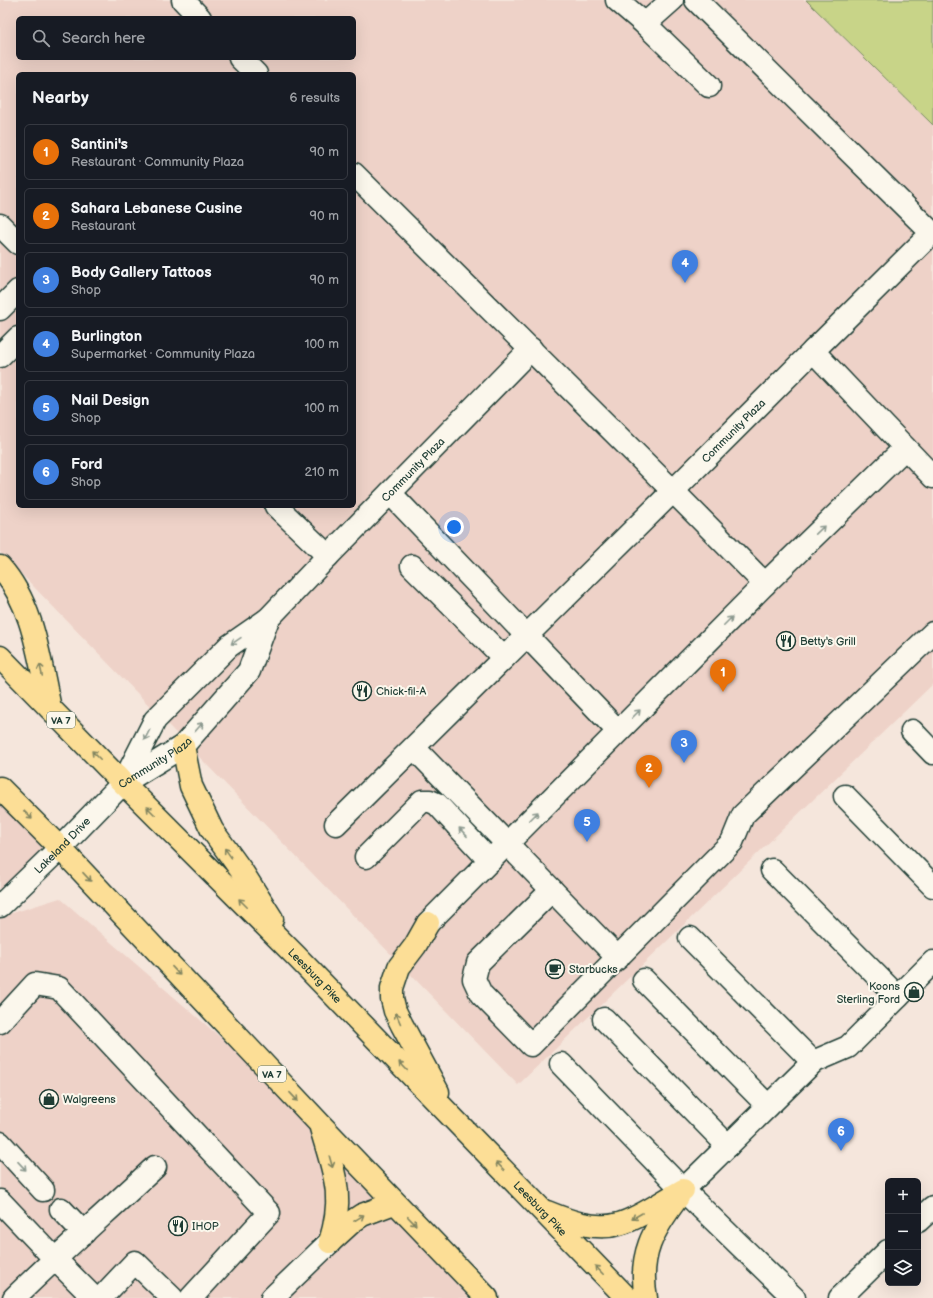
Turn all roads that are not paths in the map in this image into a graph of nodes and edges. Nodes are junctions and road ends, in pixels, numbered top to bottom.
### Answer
1 (183, 0) edge
2 (617, 0) edge
3 (672, 0) edge
4 (696, 0) edge
5 (198, 16) edge
6 (645, 24) junction
7 (242, 60) edge
8 (254, 72) edge
9 (709, 86) dead end
10 (356, 176) edge
11 (0, 225) edge
12 (16, 241) edge
13 (16, 340) edge
14 (531, 349) junction
15 (813, 351) junction
16 (0, 356) edge
17 (905, 448) junction
18 (933, 478) edge
19 (673, 491) junction
20 (390, 493) junction
21 (278, 508) edge
22 (328, 556) junction
23 (412, 566) dead end
24 (0, 567) edge
25 (765, 584) junction
26 (481, 588) junction
27 (457, 612) junction
28 (268, 619) junction
29 (933, 633) edge
30 (527, 635) junction
31 (0, 657) edge
32 (504, 658) junction
33 (50, 708) junction
34 (618, 731) junction
35 (912, 731) dead end
36 (183, 746) junction
37 (414, 748) junction
38 (933, 753) edge
39 (123, 783) junction
40 (0, 788) edge
41 (845, 796) dead end
42 (336, 824) dead end
43 (507, 843) junction
44 (60, 848) junction
45 (366, 857) dead end
46 (490, 861) junction
47 (772, 870) dead end
48 (933, 886) edge
49 (552, 890) junction
50 (0, 906) edge
51 (428, 923) joint
52 (690, 938) dead end
53 (295, 956) junction
54 (618, 958) junction
55 (933, 962) edge
56 (644, 980) dead end
57 (898, 997) junction
58 (604, 1019) dead end
59 (0, 1022) edge
60 (813, 1062) junction
61 (561, 1064) dead end
62 (768, 1106) junction
63 (450, 1114) junction
64 (320, 1124) junction
65 (0, 1143) edge
66 (728, 1146) junction
67 (155, 1167) dead end
68 (43, 1190) dead end
69 (683, 1190) junction
70 (0, 1200) edge
71 (394, 1203) junction
72 (933, 1207) edge
73 (61, 1209) dead end
74 (542, 1210) junction
75 (921, 1218) edge
76 (84, 1233) junction
77 (330, 1242) junction
78 (885, 1254) edge
79 (54, 1258) junction
80 (14, 1298) edge
81 (94, 1298) edge
82 (101, 1298) edge
83 (172, 1298) edge
84 (191, 1298) edge
85 (272, 1298) edge
86 (487, 1298) edge
87 (627, 1298) edge
88 (646, 1298) edge
89 (794, 1298) edge
90 (840, 1298) edge

1 - 5 street
2 - 6 street
3 - 6 street
4 - 15 street, Community Plaza
6 - 9 street
7 - 8 street
10 - 14 street
11 - 12 street
13 - 16 street
14 - 19 street
14 - 20 street, Community Plaza
15 - 17 street
15 - 19 street, Community Plaza
17 - 18 street
25 -> 17 street
19 - 25 street
19 - 30 street, Community Plaza
20 - 22 street, Community Plaza
20 - 26 street
21 - 22 street
22 - 28 street, Community Plaza
23 - 27 street
33 -> 24 highway
34 -> 25 street
26 - 27 street
26 - 30 street
27 - 32 street
36 -> 28 street, Community Plaza
28 -> 39 street, Community Plaza
29 - 54 street
30 - 32 street, Community Plaza
30 - 34 street
31 - 33 highway, Leesburg Pike / VA 7
32 - 37 street, Community Plaza
39 -> 33 highway, Leesburg Pike / VA 7
43 -> 34 street
35 - 38 street
36 - 39 street, Community Plaza
53 -> 36 highway
37 - 42 street, Community Plaza
37 - 43 street
39 - 44 street, Lakeland Drive
53 -> 39 highway, Leesburg Pike / VA 7
40 -> 44 highway, VA 7
41 - 48 street
43 - 46 street
43 - 49 street
44 - 50 street, Lakeland Drive
44 -> 64 highway, VA 7
46 -> 45 street
46 - 51 street
47 - 57 street
49 - 54 street
49 - 54 street
63 -> 51 highway
52 - 60 street
63 -> 53 highway, Leesburg Pike / VA 7
55 - 57 street
56 - 62 street
57 - 60 street
58 - 66 street
59 - 84 street
60 - 62 street
61 - 69 street
62 - 66 street
74 -> 63 highway, Leesburg Pike / VA 7
64 - 71 highway, VA 7
64 -> 77 highway
65 -> 68 street
66 - 69 street
67 - 76 street
69 -> 74 highway
69 - 88 highway
69 - 89 street
70 - 79 street
77 -> 71 highway
71 -> 86 highway, VA 7
72 - 75 street
73 - 76 street
87 -> 74 highway, Leesburg Pike / VA 7
76 - 79 street
77 - 85 street
78 - 90 street
79 - 80 street
79 - 81 street
82 - 83 street

